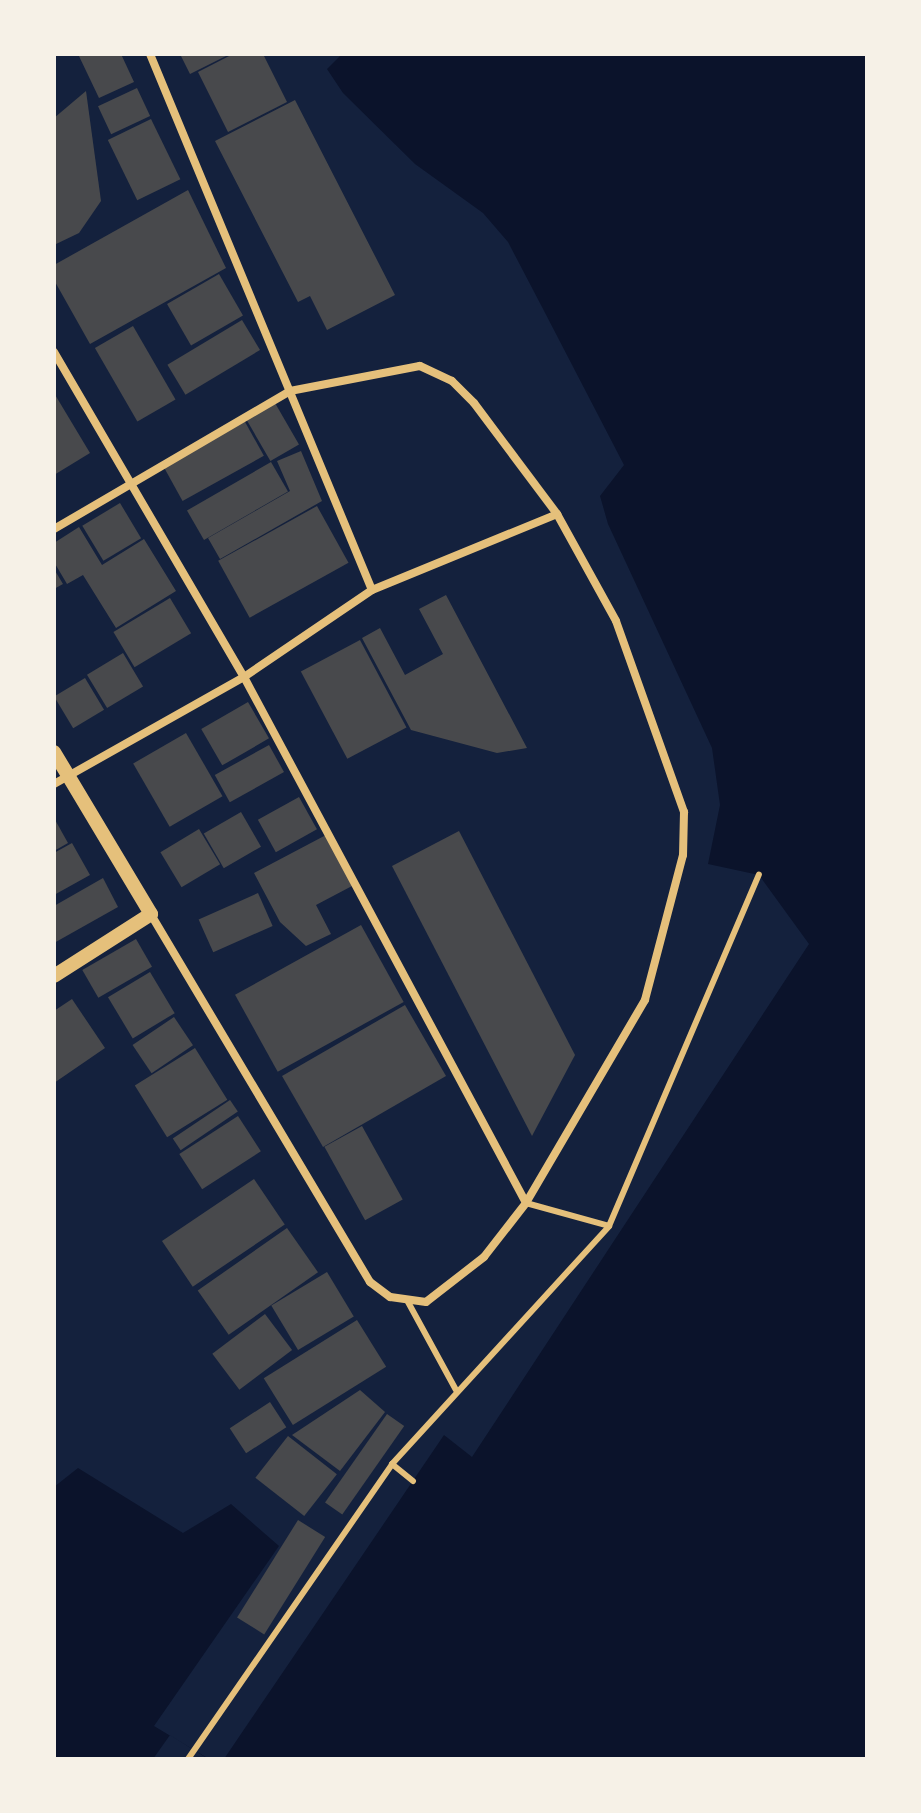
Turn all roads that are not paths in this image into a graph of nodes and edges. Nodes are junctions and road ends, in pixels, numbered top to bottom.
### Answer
1 (150, 54) edge
2 (54, 352) edge
3 (290, 391) junction
4 (130, 486) junction
5 (557, 514) junction
6 (54, 529) edge
7 (372, 590) junction
8 (244, 677) junction
9 (54, 752) edge
10 (68, 776) junction
11 (54, 784) edge
12 (759, 875) dead end
13 (151, 914) junction
14 (54, 976) edge
15 (526, 1203) junction
16 (609, 1226) junction
17 (408, 1302) junction
18 (456, 1390) junction
19 (392, 1464) junction
20 (413, 1481) dead end
21 (188, 1759) edge

1 - 3 street
2 - 4 street
3 - 4 street
3 - 5 street
3 - 7 street
4 - 6 street
4 - 8 street
5 - 7 street
5 - 15 street
7 - 8 street
8 - 10 street
8 - 15 street
9 - 10 street
10 - 11 street
10 - 13 street
12 - 16 lane
13 - 14 street
13 - 17 street
15 - 16 lane
15 - 17 street
16 - 18 lane
17 - 18 lane
18 - 19 lane
19 - 20 lane
19 - 21 lane

